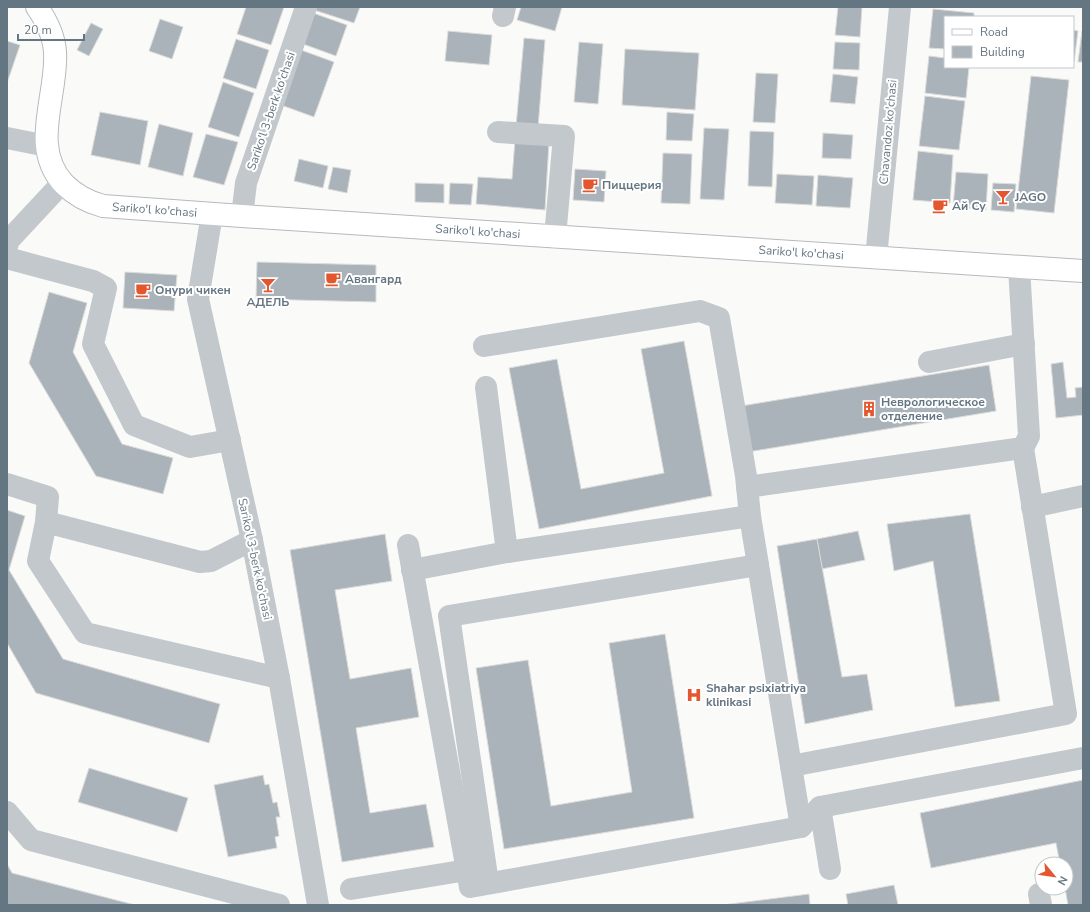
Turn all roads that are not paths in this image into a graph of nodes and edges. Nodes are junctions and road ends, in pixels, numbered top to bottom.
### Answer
1 (306, 7) edge
2 (900, 7) edge
3 (45, 10) edge
4 (498, 132) dead end
5 (7, 138) edge
6 (47, 146) junction
7 (62, 182) junction
8 (212, 214) junction
9 (242, 216) junction
10 (555, 237) junction
11 (8, 246) edge
12 (876, 258) junction
13 (1019, 267) junction
14 (1083, 271) edge
15 (1024, 344) junction
16 (484, 346) dead end
17 (929, 362) dead end
18 (486, 386) dead end
19 (230, 440) junction
20 (1023, 448) junction
21 (7, 484) edge
22 (747, 487) junction
23 (1083, 496) edge
24 (1032, 507) junction
25 (750, 516) junction
26 (46, 522) junction
27 (252, 540) junction
28 (408, 545) dead end
29 (507, 552) junction
30 (758, 565) junction
31 (412, 570) junction
32 (279, 678) junction
33 (1074, 713) edge
34 (1083, 758) edge
35 (791, 766) junction
36 (820, 808) junction
37 (7, 812) edge
38 (801, 827) junction
39 (830, 869) dead end
40 (467, 870) junction
41 (488, 883) junction
42 (351, 889) dead end
43 (279, 905) edge
44 (318, 905) edge

1 - 9 street, Sariko'l 3-berk ko'chasi
2 - 12 street, Chavandoz ko'chasi
3 - 6 main road, Sariko'l ko'chasi
4 - 10 street
5 - 6 street
6 - 7 main road, Sariko'l ko'chasi
7 - 8 main road, Sariko'l ko'chasi
7 - 11 street
8 - 9 main road, Sariko'l ko'chasi
8 - 19 street, Sariko'l 3-berk ko'chasi
9 - 10 main road, Sariko'l ko'chasi
10 - 12 main road, Sariko'l ko'chasi
11 - 19 street
12 - 13 main road, Sariko'l ko'chasi
13 - 14 main road, Sariko'l ko'chasi
13 - 15 street
15 - 17 street
15 - 20 street
16 - 22 street
18 - 29 street
19 - 27 street, Sariko'l 3-berk ko'chasi
20 - 22 street
20 - 24 street
21 - 26 street
22 - 25 street
23 - 24 street
24 - 33 street
25 - 29 street
25 - 30 street
26 - 27 street
26 - 32 street
27 - 32 street, Sariko'l 3-berk ko'chasi
28 - 31 street
29 - 31 street
30 - 35 street
30 - 41 street
31 - 40 street
32 - 44 street, Sariko'l 3-berk ko'chasi
33 - 35 street
34 - 36 street
35 - 38 street
36 - 38 street
36 - 39 street
37 - 43 street
38 - 41 street
40 - 41 street
40 - 42 street

